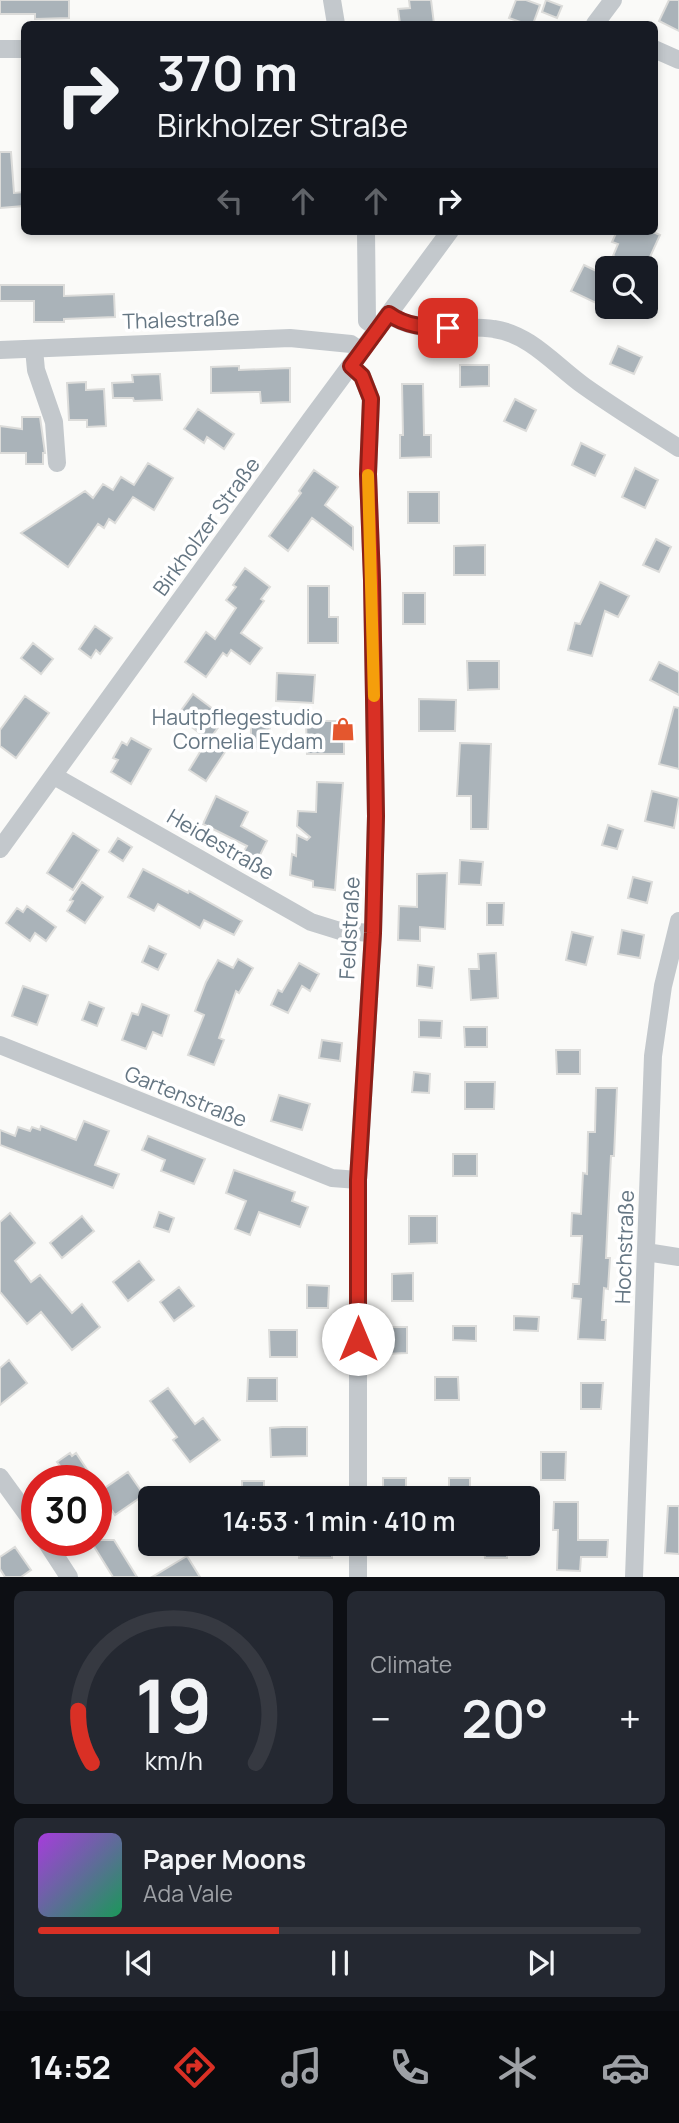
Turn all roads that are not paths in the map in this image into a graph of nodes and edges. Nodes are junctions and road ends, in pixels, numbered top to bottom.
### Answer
1 (332, 0) edge
2 (613, 0) edge
3 (336, 21) edge
4 (600, 21) edge
5 (0, 49) edge
6 (21, 49) edge
7 (658, 51) edge
8 (679, 60) edge
9 (366, 235) edge
10 (447, 235) edge
11 (389, 314) junction
12 (379, 329) junction
13 (34, 349) junction
14 (0, 350) edge
15 (361, 351) junction
16 (351, 366) junction
17 (679, 448) edge
18 (57, 463) dead end
19 (54, 776) junction
20 (0, 849) edge
21 (679, 921) edge
22 (373, 933) junction
23 (0, 1045) edge
24 (358, 1180) junction
25 (646, 1252) junction
26 (679, 1257) edge
27 (0, 1477) edge
28 (358, 1486) edge
29 (21, 1506) edge
30 (55, 1556) edge
31 (358, 1556) edge
32 (69, 1577) edge
33 (358, 1577) edge
34 (634, 1577) edge

1 - 3 street
2 - 4 street
5 - 6 street
7 - 8 street
9 - 12 street
10 - 11 street, Birkholzer Straße
11 - 12 street, Birkholzer Straße
11 - 17 street
12 - 15 street, Birkholzer Straße
13 - 14 street, Thalestraße
13 - 15 street, Thalestraße
13 - 18 street
15 - 16 street, Birkholzer Straße
16 - 19 street, Birkholzer Straße
16 - 22 street, Feldstraße
19 - 20 street, Birkholzer Straße
19 - 22 street, Heidestraße
21 - 25 street, Hochstraße
22 - 24 street, Feldstraße
23 - 24 street, Gartenstraße
24 - 28 street, Feldstraße
25 - 26 street
25 - 34 street, Hochstraße
27 - 29 street
30 - 32 street
31 - 33 street

